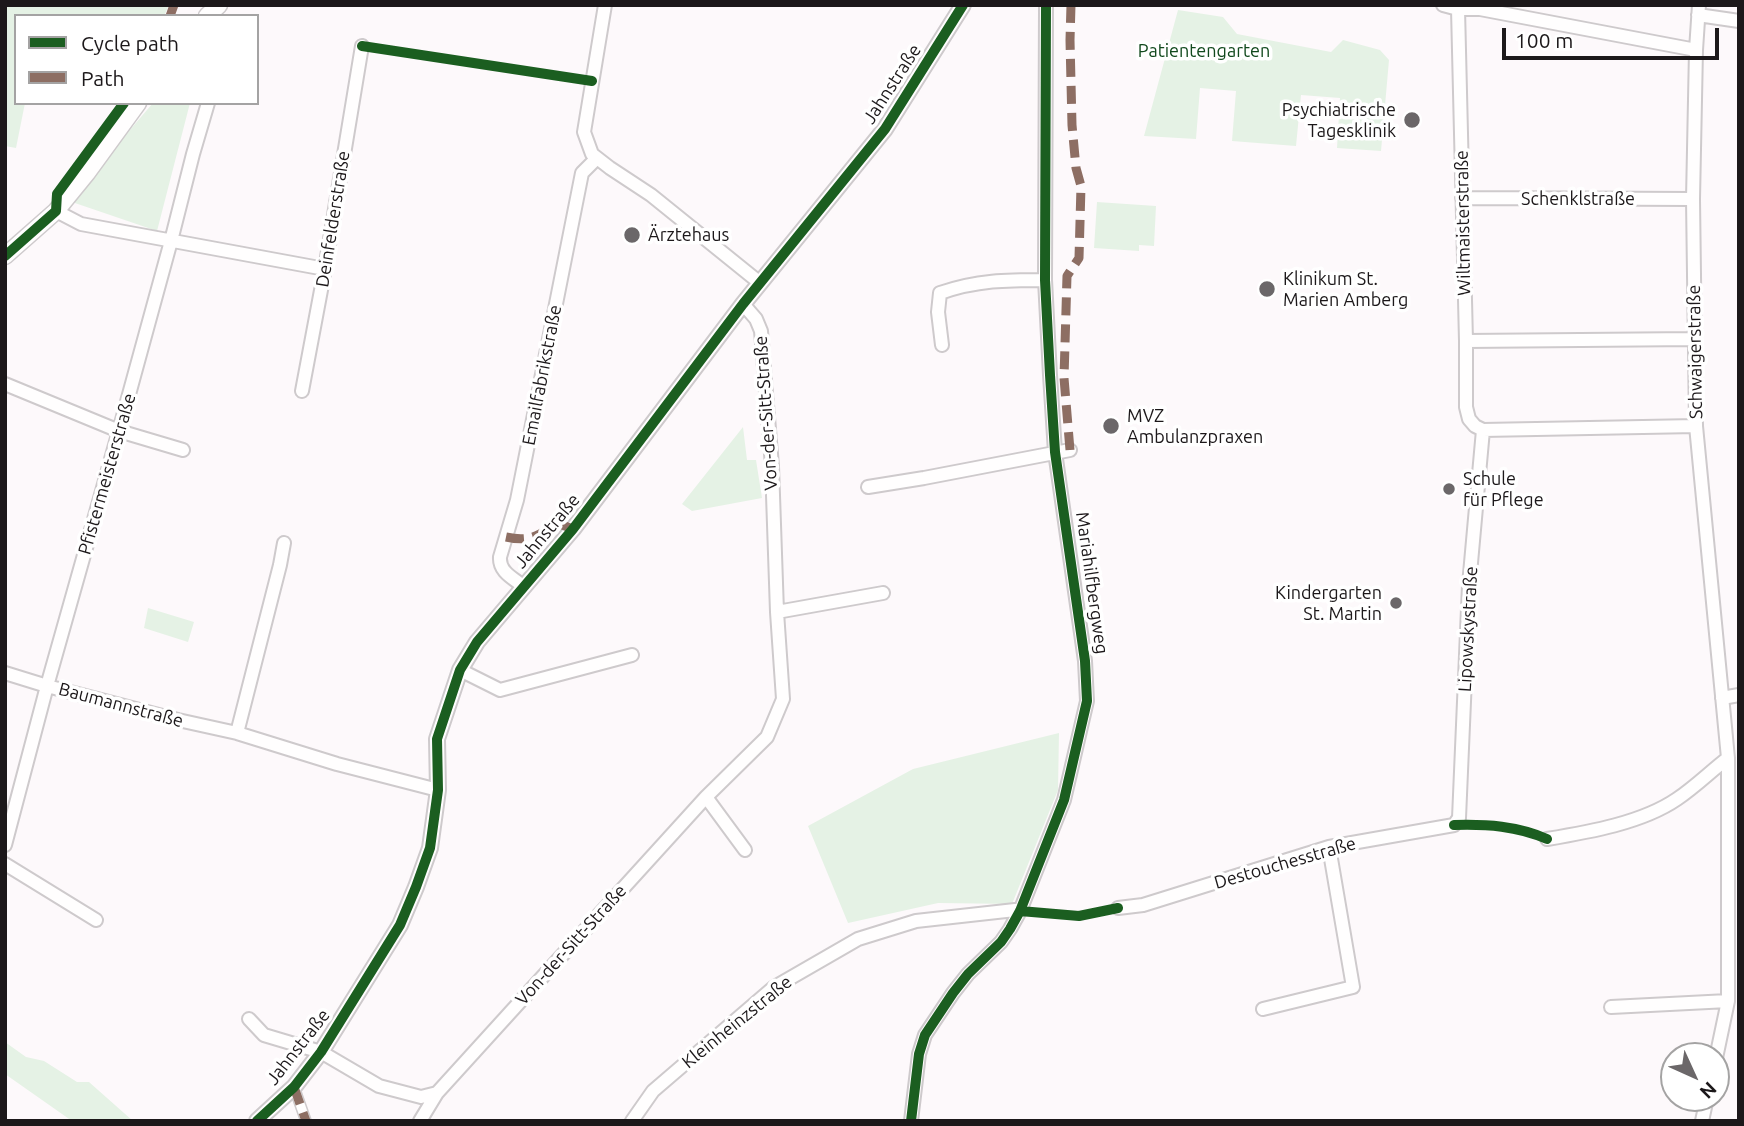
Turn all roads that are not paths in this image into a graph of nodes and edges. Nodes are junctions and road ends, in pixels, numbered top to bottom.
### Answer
1 (605, 5) edge
2 (963, 5) edge
3 (1046, 5) edge
4 (1443, 5) edge
5 (1458, 9) junction
6 (1698, 10) edge
7 (1739, 21) edge
8 (362, 46) dead end
9 (1696, 50) junction
10 (137, 105) edge
11 (207, 105) edge
12 (597, 158) junction
13 (1462, 198) junction
14 (1693, 200) junction
15 (56, 211) junction
16 (171, 241) junction
17 (5, 256) edge
18 (326, 268) junction
19 (1045, 280) junction
20 (760, 283) junction
21 (743, 304) junction
22 (1695, 339) junction
23 (1466, 341) junction
24 (942, 345) dead end
25 (5, 384) edge
26 (302, 391) dead end
27 (1696, 426) junction
28 (1483, 430) junction
29 (119, 431) junction
30 (183, 450) dead end
31 (1070, 450) dead end
32 (1055, 452) junction
33 (868, 486) dead end
34 (284, 543) dead end
35 (523, 586) junction
36 (883, 593) dead end
37 (777, 612) junction
38 (632, 655) dead end
39 (460, 670) junction
40 (5, 673) edge
41 (47, 686) junction
42 (1739, 695) edge
43 (1722, 698) junction
44 (237, 733) junction
45 (1728, 758) junction
46 (438, 790) junction
47 (706, 797) junction
48 (1454, 825) joint
49 (1547, 839) dead end
50 (5, 845) edge
51 (1329, 847) junction
52 (746, 850) dead end
53 (5, 864) edge
54 (1118, 908) dead end
55 (1020, 911) junction
56 (96, 920) dead end
57 (1734, 942) edge
58 (1728, 1000) junction
59 (1611, 1007) dead end
60 (1263, 1009) dead end
61 (249, 1019) dead end
62 (1719, 1042) edge
63 (321, 1052) junction
64 (294, 1087) junction
65 (437, 1093) junction
66 (257, 1121) edge
67 (306, 1121) edge
68 (420, 1121) edge
69 (632, 1121) edge
70 (911, 1121) edge

1 - 12 street
2 - 20 street, Jahnstraße
3 - 19 street, Mariahilfbergweg
4 - 5 street
5 - 9 street
5 - 13 street, Wiltmaisterstraße
6 - 7 street
6 - 9 street, Schwaigerstraße
8 - 18 street, Deinfelderstraße
9 - 14 street, Schwaigerstraße
10 - 15 main road
11 - 16 street, Pfistermeisterstraße
12 - 20 street
12 - 35 street, Emailfabrikstraße
13 - 14 street, Schenklstraße
13 - 23 street, Wiltmaisterstraße
14 - 22 street, Schwaigerstraße
15 - 16 street
15 - 17 main road
16 - 18 street
16 - 29 street, Pfistermeisterstraße
18 - 26 street, Deinfelderstraße
19 - 24 street
19 - 32 street, Mariahilfbergweg
20 - 21 street, Jahnstraße
21 - 35 street, Jahnstraße
21 - 37 street, Von-der-Sitt-Straße
22 - 23 street
22 - 27 street, Schwaigerstraße
23 - 28 street, Wiltmaisterstraße
25 - 29 street
27 - 28 street
27 - 43 street, Schwaigerstraße
28 - 48 street, Lipowskystraße
29 - 30 street
29 - 41 street, Pfistermeisterstraße
31 - 32 street
32 - 33 street
32 - 55 street, Mariahilfbergweg
34 - 44 street
35 - 39 street, Jahnstraße
36 - 37 street
37 - 47 street, Von-der-Sitt-Straße
38 - 39 street
39 - 46 street, Jahnstraße
40 - 41 street, Baumannstraße
41 - 44 street, Baumannstraße
41 - 50 street, Pfistermeisterstraße
42 - 43 street
43 - 45 street, Schwaigerstraße
44 - 46 street, Baumannstraße
45 - 49 street
45 - 57 street, Schwaigerstraße
46 - 63 street, Jahnstraße
47 - 52 street
47 - 65 street, Von-der-Sitt-Straße
48 - 51 street, Destouchesstraße
51 - 54 street, Destouchesstraße
51 - 60 street
53 - 56 street
55 - 69 street, Kleinheinzstraße
55 - 70 street, Mariahilfbergweg
57 - 58 street, Schwaigerstraße
58 - 59 street
58 - 62 street, Schwaigerstraße
61 - 63 street
63 - 64 street, Jahnstraße
63 - 65 street
64 - 66 street, Jahnstraße
64 - 67 street
65 - 68 street, Von-der-Sitt-Straße

